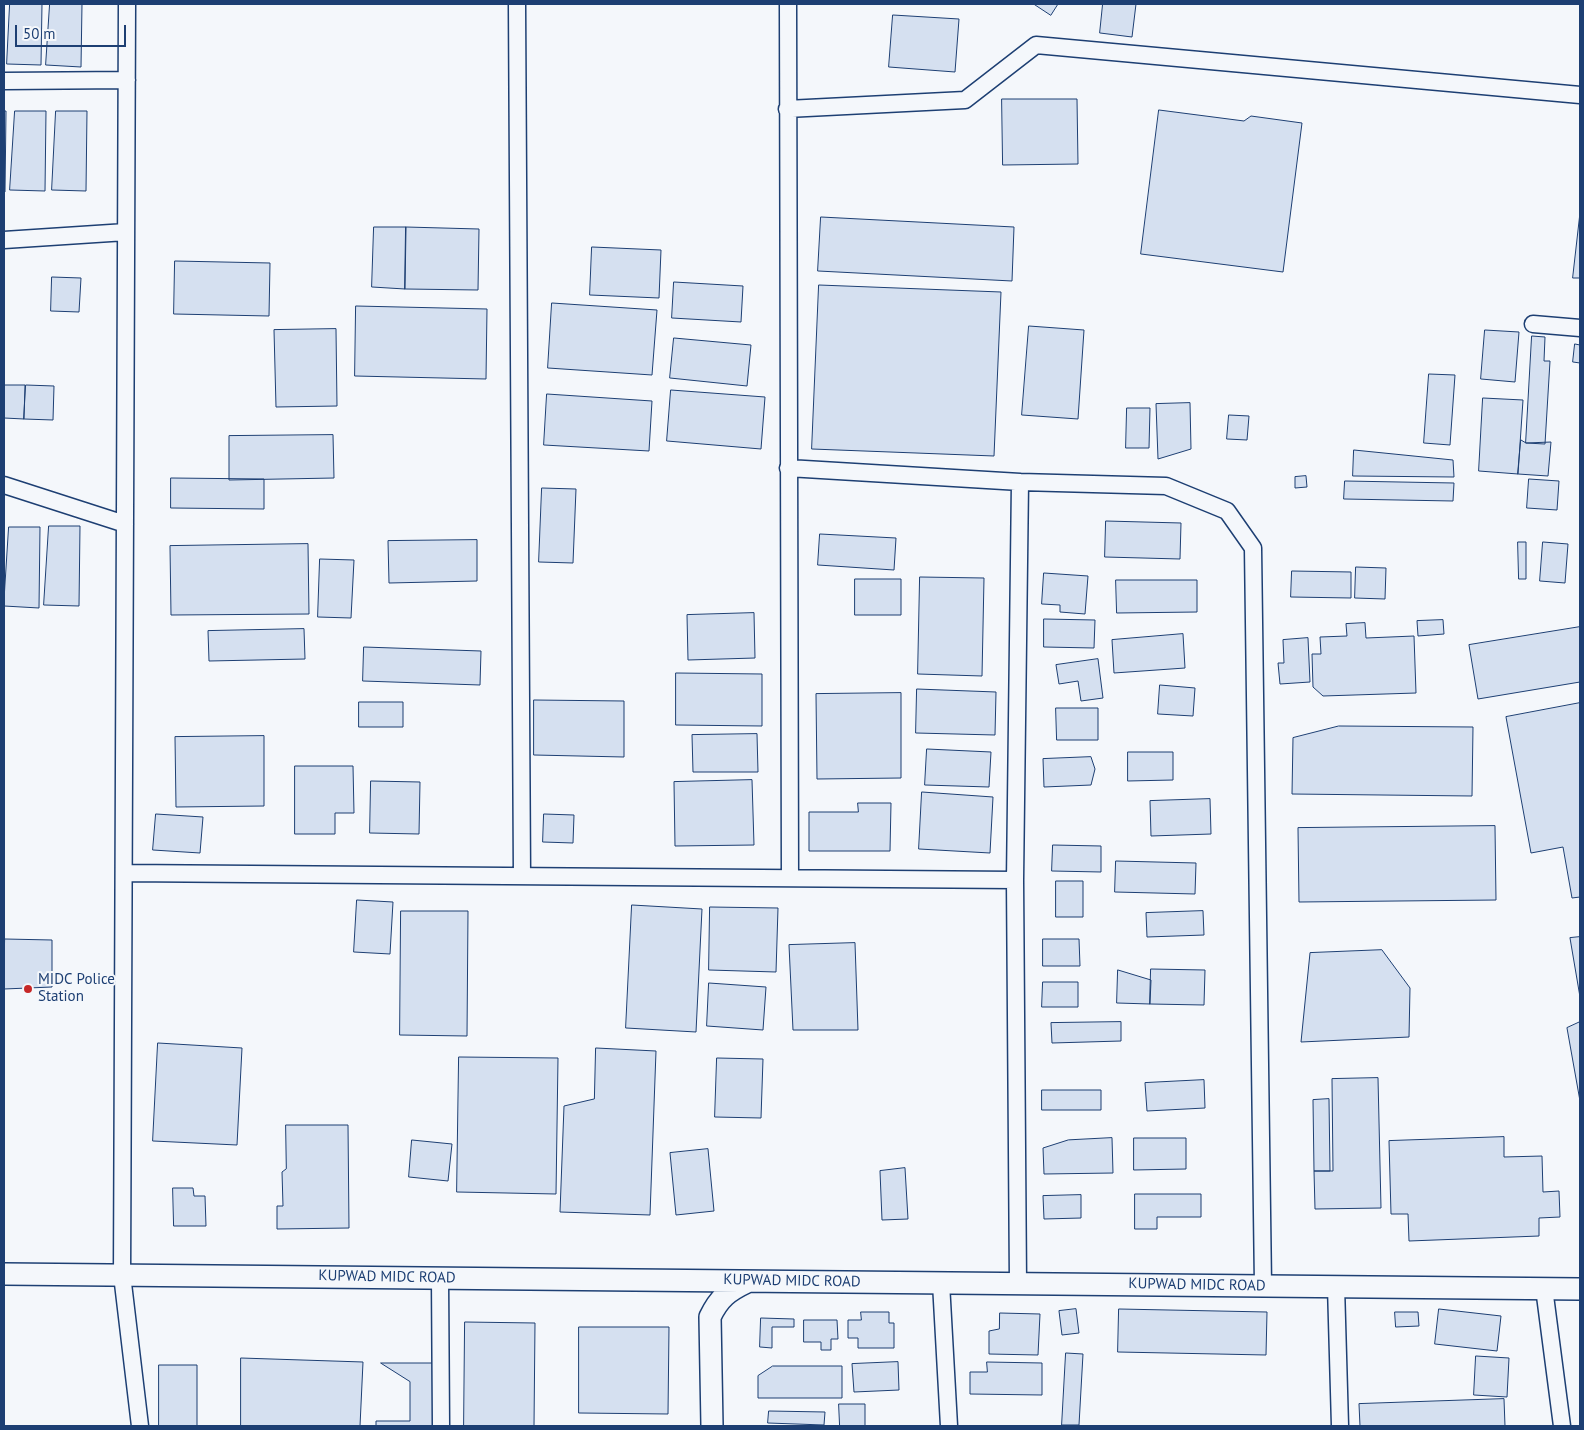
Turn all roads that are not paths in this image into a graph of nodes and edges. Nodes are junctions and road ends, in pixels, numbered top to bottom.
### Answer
1 (127, 4) edge
2 (517, 4) edge
3 (788, 4) edge
4 (127, 80) junction
5 (4, 81) edge
6 (1580, 95) edge
7 (787, 109) junction
8 (126, 232) junction
9 (4, 240) edge
10 (1533, 324) dead end
11 (1580, 328) edge
12 (788, 468) junction
13 (1020, 482) junction
14 (4, 485) edge
15 (125, 524) junction
16 (124, 873) junction
17 (522, 876) junction
18 (790, 878) junction
19 (1015, 880) junction
20 (4, 1274) edge
21 (122, 1275) junction
22 (440, 1278) junction
23 (749, 1281) junction
24 (941, 1283) junction
25 (1018, 1284) junction
26 (1263, 1286) junction
27 (1336, 1286) junction
28 (1544, 1288) junction
29 (1580, 1289) edge
30 (140, 1426) edge
31 (441, 1426) edge
32 (712, 1426) edge
33 (949, 1426) edge
34 (1340, 1426) edge
35 (1562, 1426) edge

1 - 4 street
2 - 17 street
3 - 7 street
4 - 5 street
4 - 8 street
6 - 7 street
7 - 12 street
8 - 9 street
8 - 15 street
10 - 11 street
12 - 13 street
12 - 18 street
13 - 19 street
13 - 26 street
14 - 15 street
15 - 16 street
16 - 17 street
16 - 21 street
17 - 18 street
18 - 19 street
19 - 25 street
20 - 21 main road, KUPWAD MIDC ROAD
21 - 22 main road, KUPWAD MIDC ROAD
21 - 30 street
22 - 23 main road, KUPWAD MIDC ROAD
22 - 31 street
23 - 24 main road, KUPWAD MIDC ROAD
23 - 32 main road
24 - 25 main road, KUPWAD MIDC ROAD
24 - 33 street
25 - 26 main road, KUPWAD MIDC ROAD
26 - 27 main road, KUPWAD MIDC ROAD
27 - 28 main road, KUPWAD MIDC ROAD
27 - 34 street
28 - 29 main road, KUPWAD MIDC ROAD
28 - 35 street

